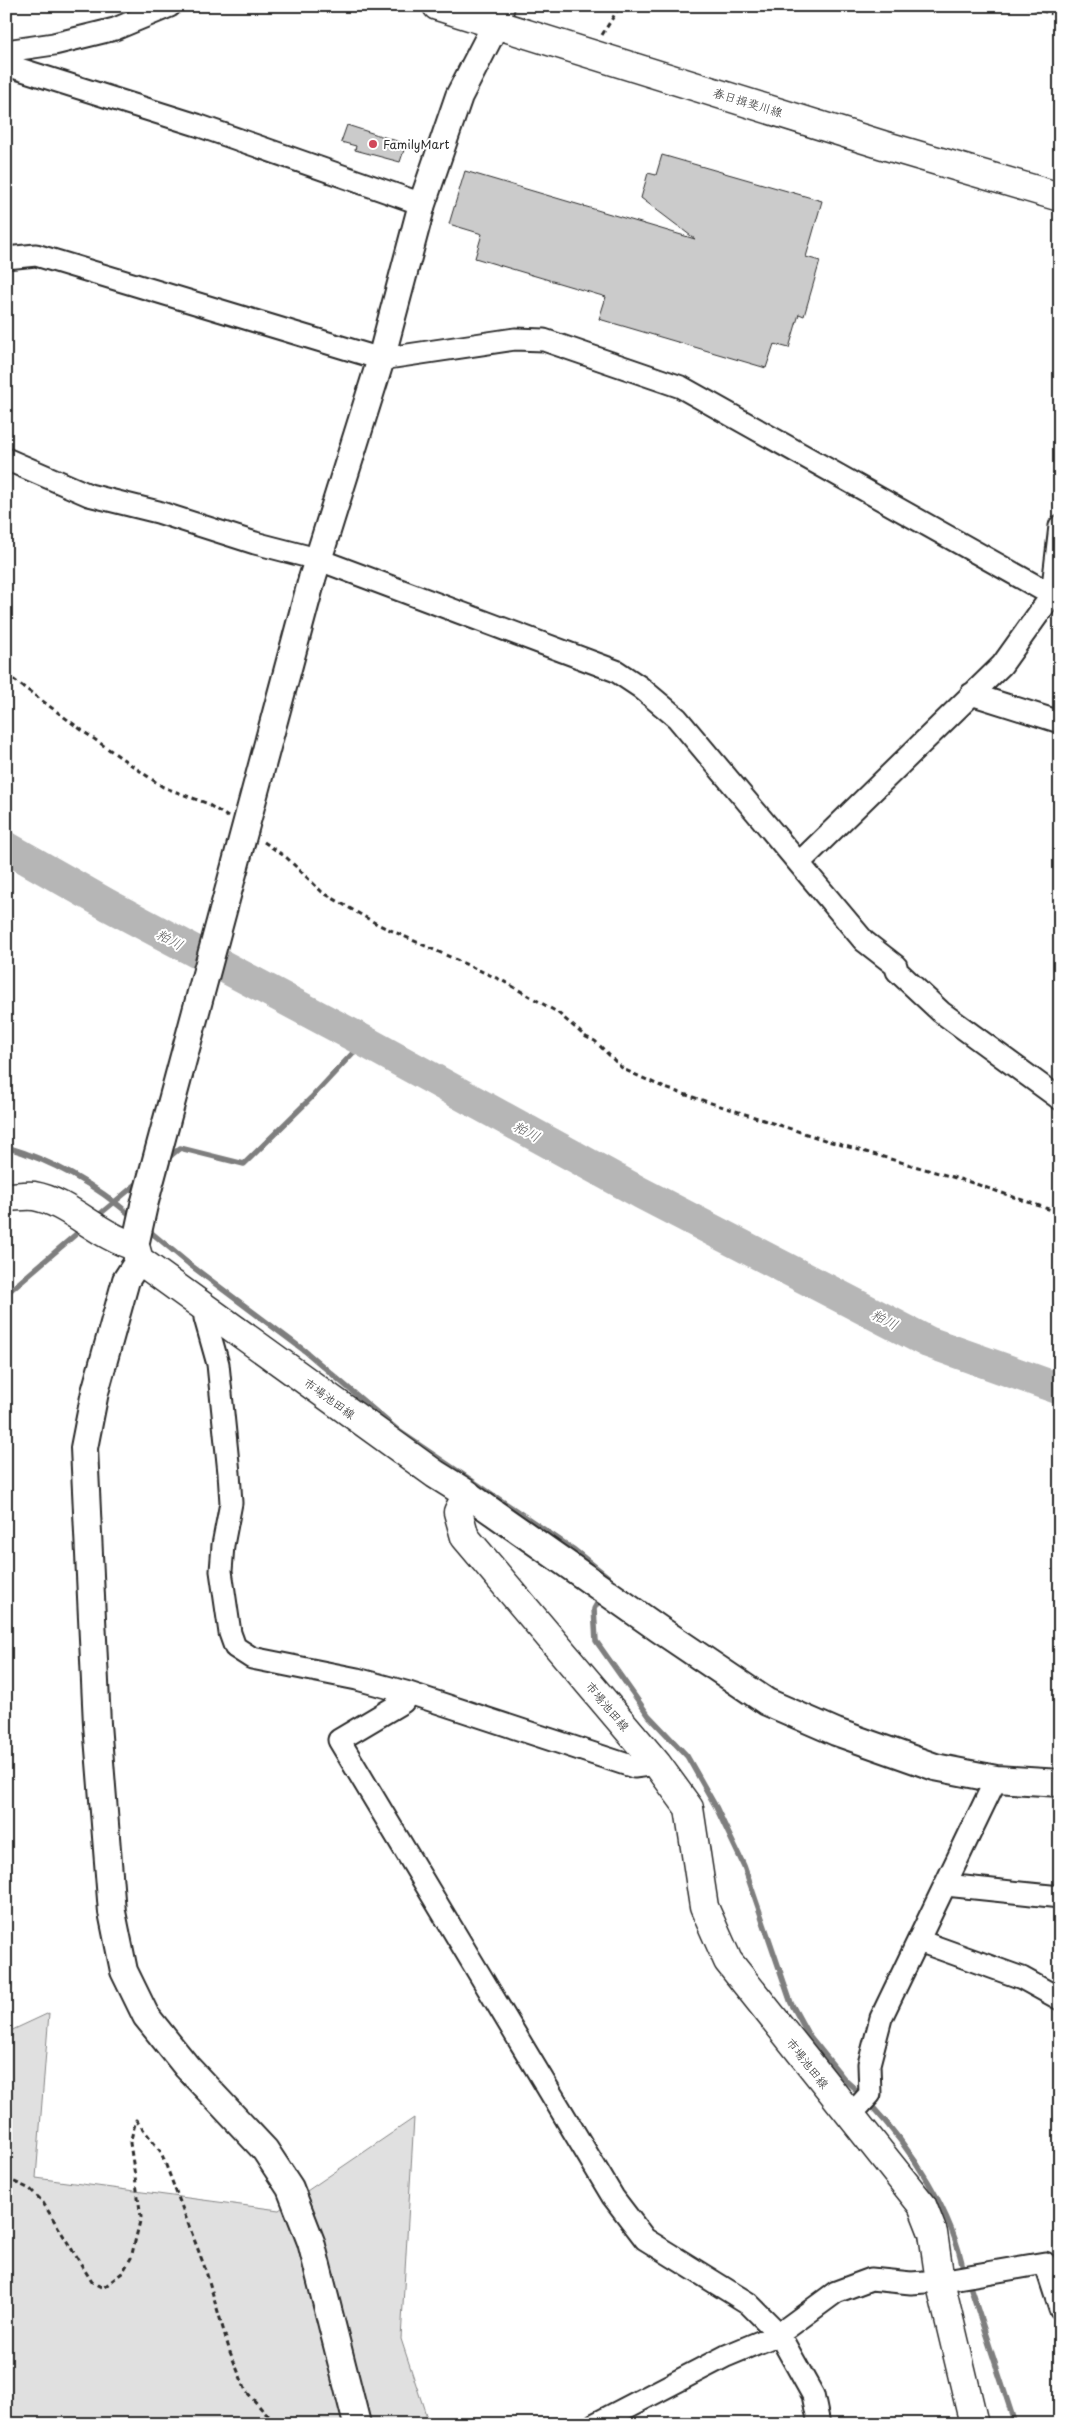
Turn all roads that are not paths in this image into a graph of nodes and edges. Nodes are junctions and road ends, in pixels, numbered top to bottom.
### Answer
1 (170, 6) edge
2 (437, 6) edge
3 (498, 15) edge
4 (6, 50) edge
5 (6, 62) edge
6 (1060, 197) edge
7 (422, 204) junction
8 (6, 258) edge
9 (381, 359) junction
10 (6, 459) edge
11 (1060, 526) edge
12 (315, 569) junction
13 (1052, 595) junction
14 (972, 694) junction
15 (1060, 722) edge
16 (800, 862) junction
17 (1060, 1099) edge
18 (6, 1197) edge
19 (137, 1253) junction
20 (207, 1309) junction
21 (467, 1494) junction
22 (409, 1693) junction
23 (657, 1764) junction
24 (996, 1779) junction
25 (1060, 1783) edge
26 (946, 1885) junction
27 (1060, 1898) edge
28 (919, 1941) junction
29 (1060, 1999) edge
30 (850, 2116) junction
31 (940, 2281) junction
32 (1060, 2309) edge
33 (779, 2334) junction
34 (357, 2424) edge
35 (595, 2424) edge
36 (818, 2424) edge
37 (974, 2424) edge

1 - 4 street
2 - 3 main road, 春日揖斐川線
3 - 6 main road, 春日揖斐川線
3 - 7 street
5 - 7 street
7 - 9 street
8 - 9 street
9 - 12 street
9 - 13 street
10 - 12 street
11 - 13 street
12 - 16 street
12 - 19 street, bridge
13 - 14 street
14 - 15 street
14 - 16 street
16 - 17 street
18 - 19 main road, 市場池田線
19 - 20 main road, 市場池田線
19 - 34 street
20 - 21 main road, 市場池田線
20 - 22 street
21 - 23 main road, 市場池田線
21 - 24 street
22 - 23 street
22 - 33 street
23 - 30 main road, 市場池田線
24 - 25 street
24 - 26 street
26 - 27 street
26 - 28 street
28 - 29 street
28 - 30 street
30 - 31 main road, 市場池田線
31 - 32 street
31 - 33 street
31 - 37 main road, 市場池田線
33 - 35 street
33 - 36 street

